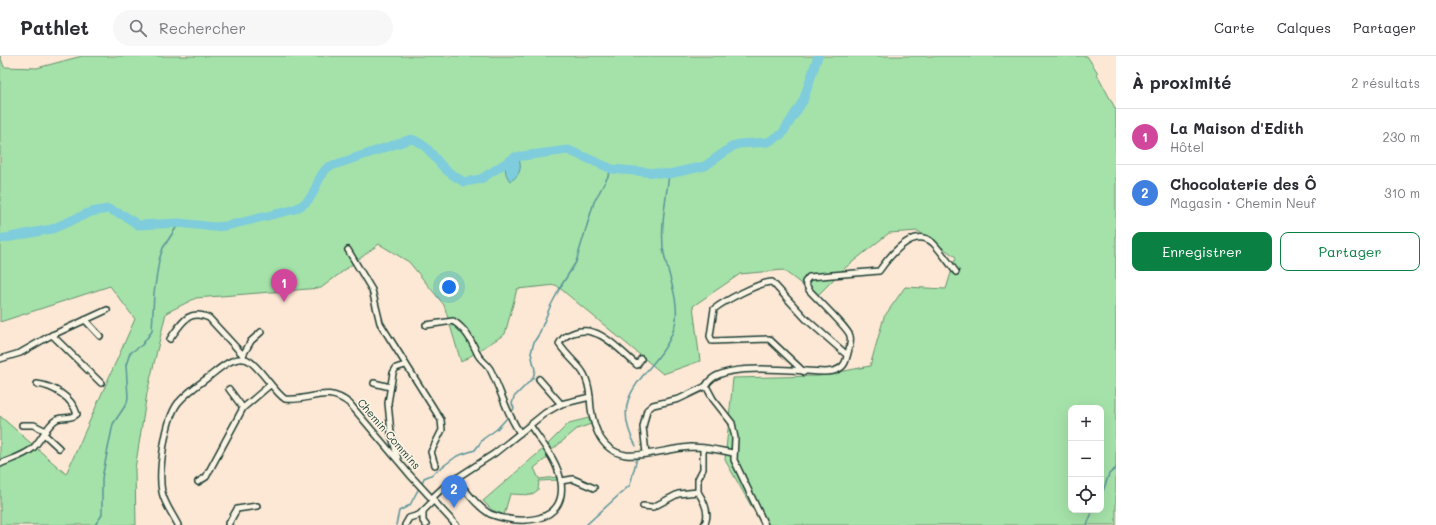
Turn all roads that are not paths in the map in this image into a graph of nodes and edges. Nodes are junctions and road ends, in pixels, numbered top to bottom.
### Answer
1 (348, 250) dead end
2 (956, 272) dead end
3 (107, 310) dead end
4 (85, 320) junction
5 (426, 325) dead end
6 (261, 332) dead end
7 (52, 335) junction
8 (100, 336) dead end
9 (170, 339) dead end
10 (847, 355) junction
11 (244, 357) junction
12 (0, 359) edge
13 (641, 359) dead end
14 (405, 365) junction
15 (804, 372) junction
16 (539, 379) dead end
17 (101, 383) dead end
18 (374, 383) dead end
19 (37, 384) dead end
20 (270, 385) junction
21 (706, 386) junction
22 (390, 387) junction
23 (229, 389) dead end
24 (590, 397) junction
25 (561, 404) junction
26 (243, 408) junction
27 (22, 425) dead end
28 (530, 426) junction
29 (45, 432) junction
30 (520, 433) junction
31 (59, 448) dead end
32 (703, 448) junction
33 (646, 453) junction
34 (734, 453) junction
35 (399, 461) junction
36 (0, 464) edge
37 (435, 465) dead end
38 (456, 479) junction
39 (561, 481) junction
40 (198, 482) dead end
41 (594, 488) dead end
42 (698, 492) junction
43 (433, 499) junction
44 (257, 506) dead end
45 (643, 506) dead end
46 (423, 511) junction
47 (532, 524) edge
48 (178, 525) edge
49 (228, 525) edge
50 (405, 525) edge
51 (426, 525) edge
52 (456, 525) edge
53 (704, 525) edge
54 (765, 525) edge

1 - 14 street
2 - 10 street
3 - 4 street
4 - 7 street
4 - 8 street
5 - 30 street
6 - 11 street
7 - 12 street
7 - 17 street
9 - 11 street, Chemin Commins
10 - 15 street
10 - 15 street
11 - 20 street, Chemin Commins
11 - 48 street
13 - 24 street
14 - 22 street
14 - 37 street
15 - 21 street
16 - 25 street
18 - 22 street
19 - 29 street
20 - 26 street
20 - 35 street, Chemin Commins
21 - 33 street
21 - 34 street
22 - 35 street
23 - 26 street
24 - 25 street
24 - 33 street
25 - 28 street
26 - 40 street
27 - 29 street
28 - 30 street
28 - 39 street
29 - 31 street
29 - 36 street
30 - 38 street
32 - 33 street
32 - 34 street
32 - 42 street
34 - 54 street
35 - 43 street, Chemin Commins
38 - 43 street
38 - 47 street
39 - 41 street
39 - 47 street
42 - 45 street
42 - 53 street
43 - 46 street
43 - 52 street, Chemin Commins
44 - 49 street
46 - 50 street
46 - 51 street

